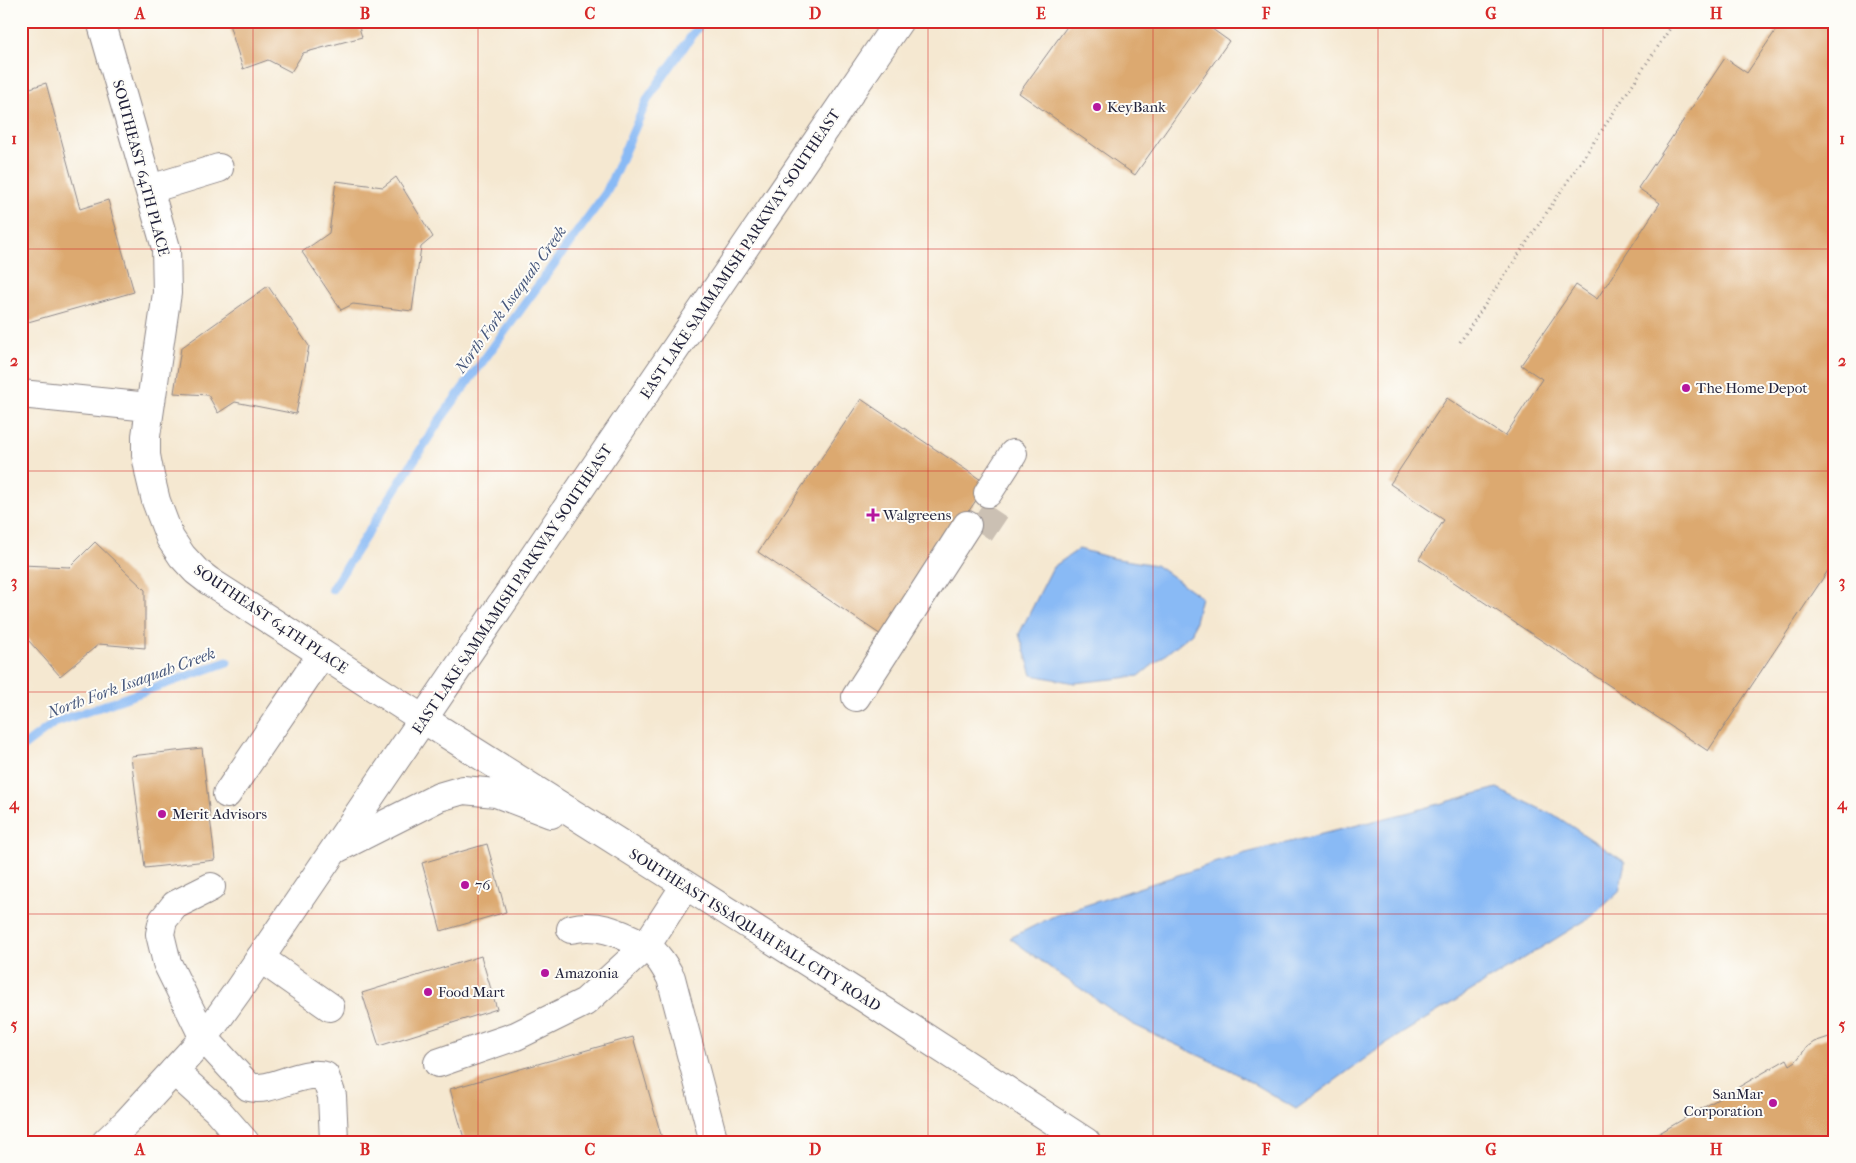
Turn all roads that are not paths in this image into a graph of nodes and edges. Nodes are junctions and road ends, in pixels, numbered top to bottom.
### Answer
1 (101, 21) edge
2 (899, 21) edge
3 (219, 168) dead end
4 (150, 189) junction
5 (21, 394) edge
6 (149, 407) junction
7 (1019, 460) dead end
8 (995, 496) tunnel mouth
9 (974, 529) tunnel mouth
10 (322, 654) junction
11 (861, 700) dead end
12 (423, 719) junction
13 (227, 794) dead end
14 (606, 836) junction
15 (334, 850) junction
16 (685, 886) junction
17 (211, 887) dead end
18 (571, 929) dead end
19 (646, 946) junction
20 (260, 958) junction
21 (330, 1007) dead end
22 (204, 1038) junction
23 (438, 1063) dead end
24 (174, 1070) junction
25 (334, 1140) dead end
26 (106, 1142) edge
27 (245, 1142) edge
28 (714, 1142) edge
29 (1086, 1142) edge

1 - 4 main road, SOUTHEAST 64TH PLACE
2 - 12 main road, EAST LAKE SAMMAMISH PARKWAY SOUTHEAST
3 - 4 main road
4 - 6 main road, SOUTHEAST 64TH PLACE
5 - 6 main road
6 - 10 main road, SOUTHEAST 64TH PLACE
7 - 8 main road
9 - 11 main road
10 - 12 main road, SOUTHEAST 64TH PLACE
10 - 13 main road
12 - 14 main road, SOUTHEAST ISSAQUAH FALL CITY ROAD
12 - 15 main road, EAST LAKE SAMMAMISH PARKWAY SOUTHEAST
14 - 15 main road
14 - 16 main road, SOUTHEAST ISSAQUAH FALL CITY ROAD
15 - 20 main road, EAST LAKE SAMMAMISH PARKWAY SOUTHEAST
16 - 19 main road
16 - 29 main road, SOUTHEAST ISSAQUAH FALL CITY ROAD
17 - 22 main road
18 - 19 main road
19 - 23 main road
19 - 28 main road
20 - 21 main road
20 - 22 main road, EAST LAKE SAMMAMISH PARKWAY SOUTHEAST
22 - 24 main road, EAST LAKE SAMMAMISH PARKWAY SOUTHEAST
22 - 25 main road
24 - 26 main road, EAST LAKE SAMMAMISH PARKWAY SOUTHEAST
24 - 27 main road

